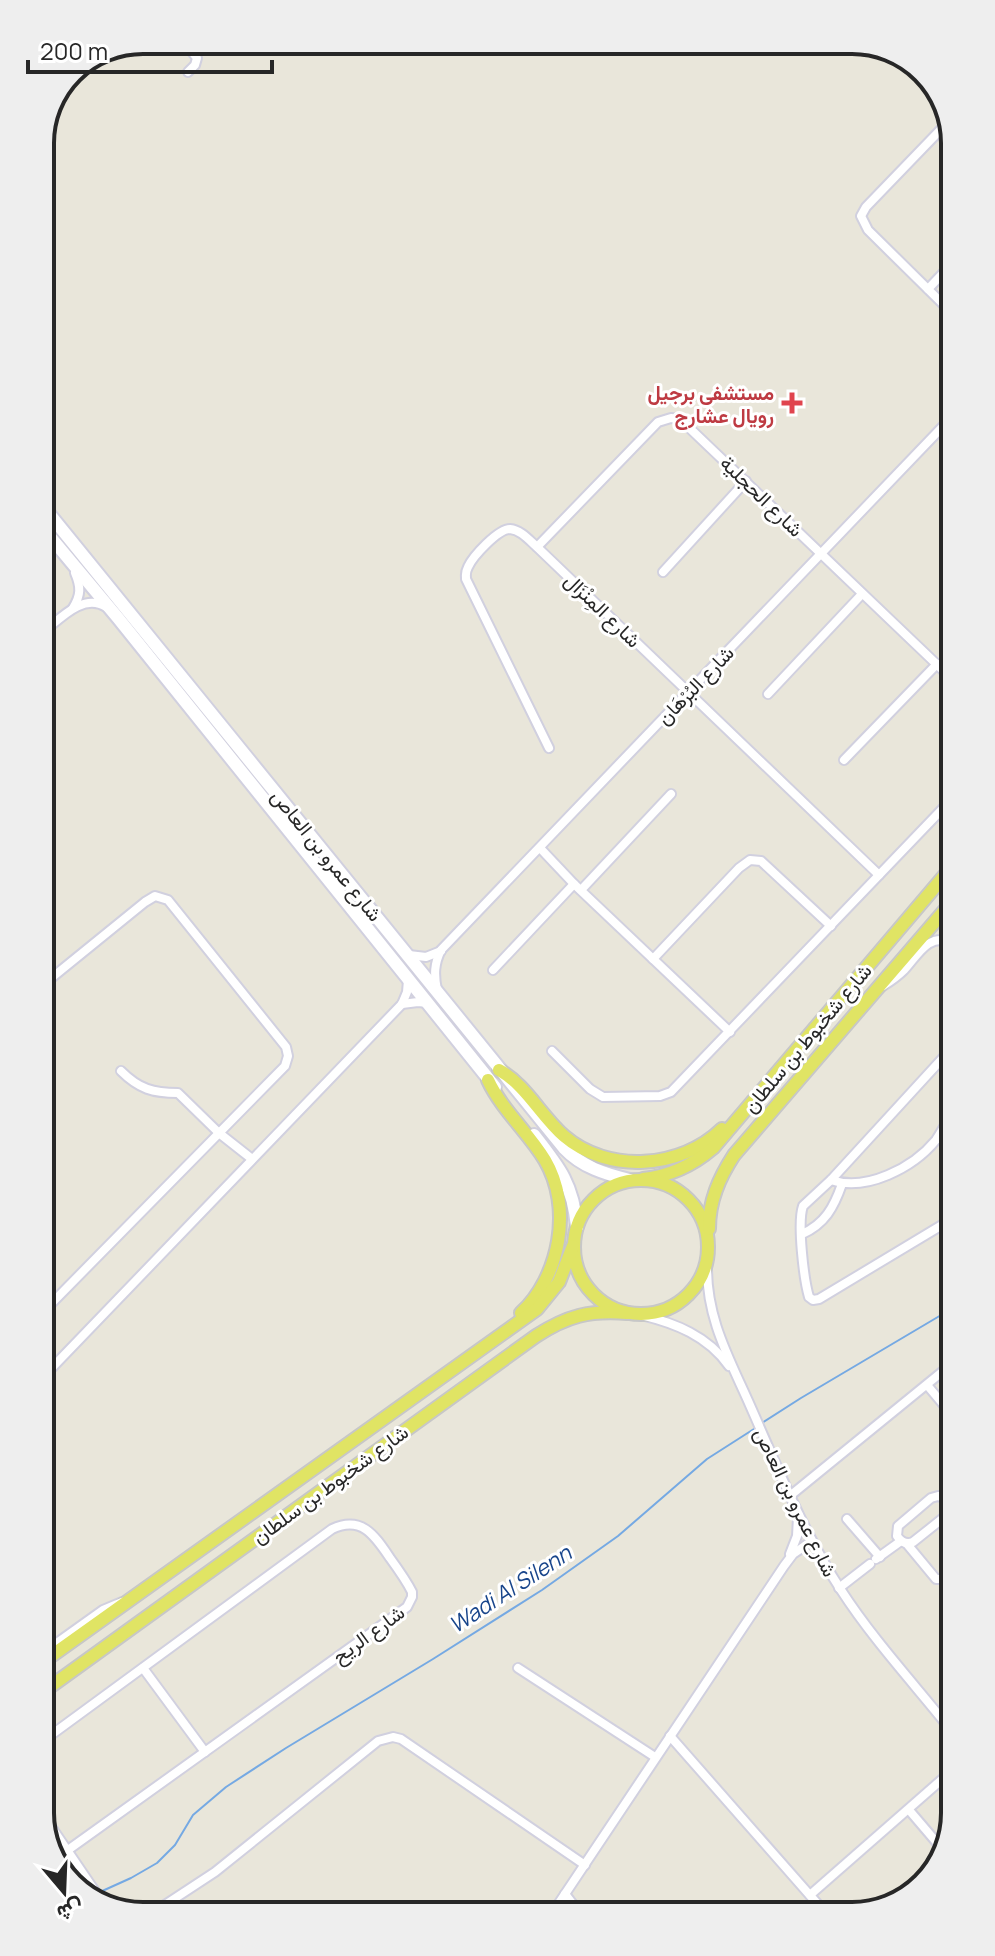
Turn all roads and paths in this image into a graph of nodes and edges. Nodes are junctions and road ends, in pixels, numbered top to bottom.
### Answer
1 (194, 54) edge
2 (188, 72) dead end
3 (940, 131) edge
4 (941, 275) edge
5 (928, 289) junction
6 (941, 302) edge
7 (941, 428) edge
8 (746, 481) junction
9 (54, 520) edge
10 (54, 541) edge
11 (537, 547) junction
12 (822, 554) junction
13 (71, 561) junction
14 (663, 572) dead end
15 (862, 594) junction
16 (73, 609) junction
17 (118, 618) junction
18 (54, 624) edge
19 (937, 664) junction
20 (941, 668) edge
21 (688, 692) junction
22 (768, 694) dead end
23 (549, 748) dead end
24 (844, 760) dead end
25 (671, 794) dead end
26 (941, 810) edge
27 (540, 848) junction
28 (879, 875) junction
29 (941, 880) edge
30 (578, 887) junction
31 (941, 914) edge
32 (831, 926) junction
33 (941, 939) edge
34 (441, 950) junction
35 (409, 955) junction
36 (653, 959) junction
37 (493, 970) dead end
38 (54, 976) edge
39 (408, 978) junction
40 (875, 989) junction
41 (438, 992) junction
42 (428, 1003) junction
43 (402, 1004) junction
44 (730, 1032) junction
45 (811, 1033) junction
46 (552, 1051) dead end
47 (941, 1060) edge
48 (499, 1070) junction
49 (121, 1071) dead end
50 (488, 1080) junction
51 (941, 1131) edge
52 (219, 1133) junction
53 (252, 1159) junction
54 (636, 1180) junction
55 (831, 1180) junction
56 (842, 1184) junction
57 (941, 1226) edge
58 (577, 1227) junction
59 (802, 1234) junction
60 (709, 1240) junction
61 (573, 1246) junction
62 (707, 1264) junction
63 (54, 1300) edge
64 (627, 1313) junction
65 (641, 1315) junction
66 (54, 1366) edge
67 (941, 1373) edge
68 (442, 1376) junction
69 (736, 1376) junction
70 (927, 1385) junction
71 (941, 1401) edge
72 (791, 1495) junction
73 (941, 1497) edge
74 (798, 1513) junction
75 (847, 1519) dead end
76 (941, 1520) edge
77 (812, 1541) junction
78 (904, 1542) junction
79 (875, 1560) junction
80 (784, 1566) junction
81 (941, 1579) edge
82 (839, 1588) junction
83 (127, 1602) junction
84 (54, 1645) edge
85 (54, 1654) edge
86 (143, 1668) junction
87 (518, 1668) dead end
88 (54, 1684) edge
89 (941, 1718) edge
90 (54, 1733) edge
91 (670, 1736) junction
92 (205, 1752) junction
93 (655, 1757) junction
94 (941, 1781) edge
95 (909, 1810) junction
96 (57, 1835) edge
97 (936, 1842) edge
98 (68, 1850) junction
99 (65, 1852) edge
100 (585, 1865) junction
101 (565, 1894) junction
102 (810, 1895) junction
103 (169, 1902) edge
104 (560, 1902) edge
105 (571, 1902) edge
106 (816, 1902) edge

1 - 2 street
3 - 5 street
4 - 5 street
5 - 6 street
7 - 12 street, شارع البُرْهَان
8 - 11 street, شارع الحجلية
8 - 12 street, شارع الحجلية
8 - 14 street
9 - 35 main road, شارع عمرو بن العاص
10 - 13 main road, شارع عمرو بن العاص
11 - 21 street, شارع المِنْزَال
11 - 23 street, شارع المِنْزَال
12 - 15 street, شارع الحجلية
12 - 21 street, شارع البُرْهَان
13 - 16 street
13 - 17 main road, شارع عمرو بن العاص
15 - 19 street, شارع الحجلية
15 - 22 street
16 - 17 street
16 - 18 street
17 - 39 main road, شارع عمرو بن العاص
19 - 20 street, شارع الحجلية
19 - 24 street
21 - 27 street, شارع البُرْهَان
21 - 28 street, شارع المِنْزَال
25 - 30 street
26 - 28 street
27 - 30 street
27 - 34 street, شارع البُرْهَان
28 - 32 street
29 - 45 main road, شارع شخبوط بن سلطان
30 - 36 street
30 - 37 street
31 - 40 main road, شارع شخبوط بن سلطان
32 - 36 street
32 - 44 street
33 - 40 street
34 - 35 street
34 - 41 street
35 - 41 main road, شارع عمرو بن العاص
36 - 44 street
38 - 52 street
39 - 42 main road, شارع عمرو بن العاص
39 - 43 street
40 - 60 main road, شارع شخبوط بن سلطان
41 - 48 main road, شارع عمرو بن العاص
42 - 43 street
42 - 50 main road, شارع عمرو بن العاص
43 - 53 street
44 - 46 street
45 - 48 main road
45 - 54 main road, شارع شخبوط بن سلطان
47 - 55 street
48 - 54 main road, شارع عمرو بن العاص
49 - 52 street
50 - 58 main road, شارع عمرو بن العاص
50 - 68 main road
51 - 56 street
52 - 53 street
52 - 63 street
53 - 66 street
54 - 58 main road
54 - 60 main road
55 - 56 street
55 - 59 street
56 - 59 street
57 - 59 street
58 - 61 main road
60 - 62 main road
61 - 64 main road
61 - 68 main road, شارع شخبوط بن سلطان
62 - 65 main road
62 - 69 street, شارع عمرو بن العاص
64 - 65 main road
64 - 88 main road, شارع شخبوط بن سلطان
65 - 69 street, شارع عمرو بن العاص
67 - 70 street
68 - 83 main road, شارع شخبوط بن سلطان
69 - 72 street, شارع عمرو بن العاص
70 - 71 street
70 - 72 street
72 - 74 street, شارع عمرو بن العاص
73 - 78 street
74 - 77 street, شارع عمرو بن العاص
74 - 80 street
75 - 79 street
76 - 78 street
77 - 80 street
77 - 82 street, شارع عمرو بن العاص
78 - 79 street
78 - 81 street
79 - 82 street
80 - 91 street
82 - 89 street, شارع عمرو بن العاص
83 - 84 street
83 - 85 main road, شارع شخبوط بن سلطان
86 - 90 street, شارع الريح
86 - 92 street
86 - 92 street, شارع الريح
87 - 93 street
91 - 93 street
91 - 102 street
92 - 98 street, شارع الريح
93 - 100 street
94 - 95 street
95 - 97 street
95 - 102 street
96 - 98 street
98 - 99 street, شارع الريح
100 - 101 street
100 - 103 street
101 - 104 street
101 - 105 street
102 - 106 street

